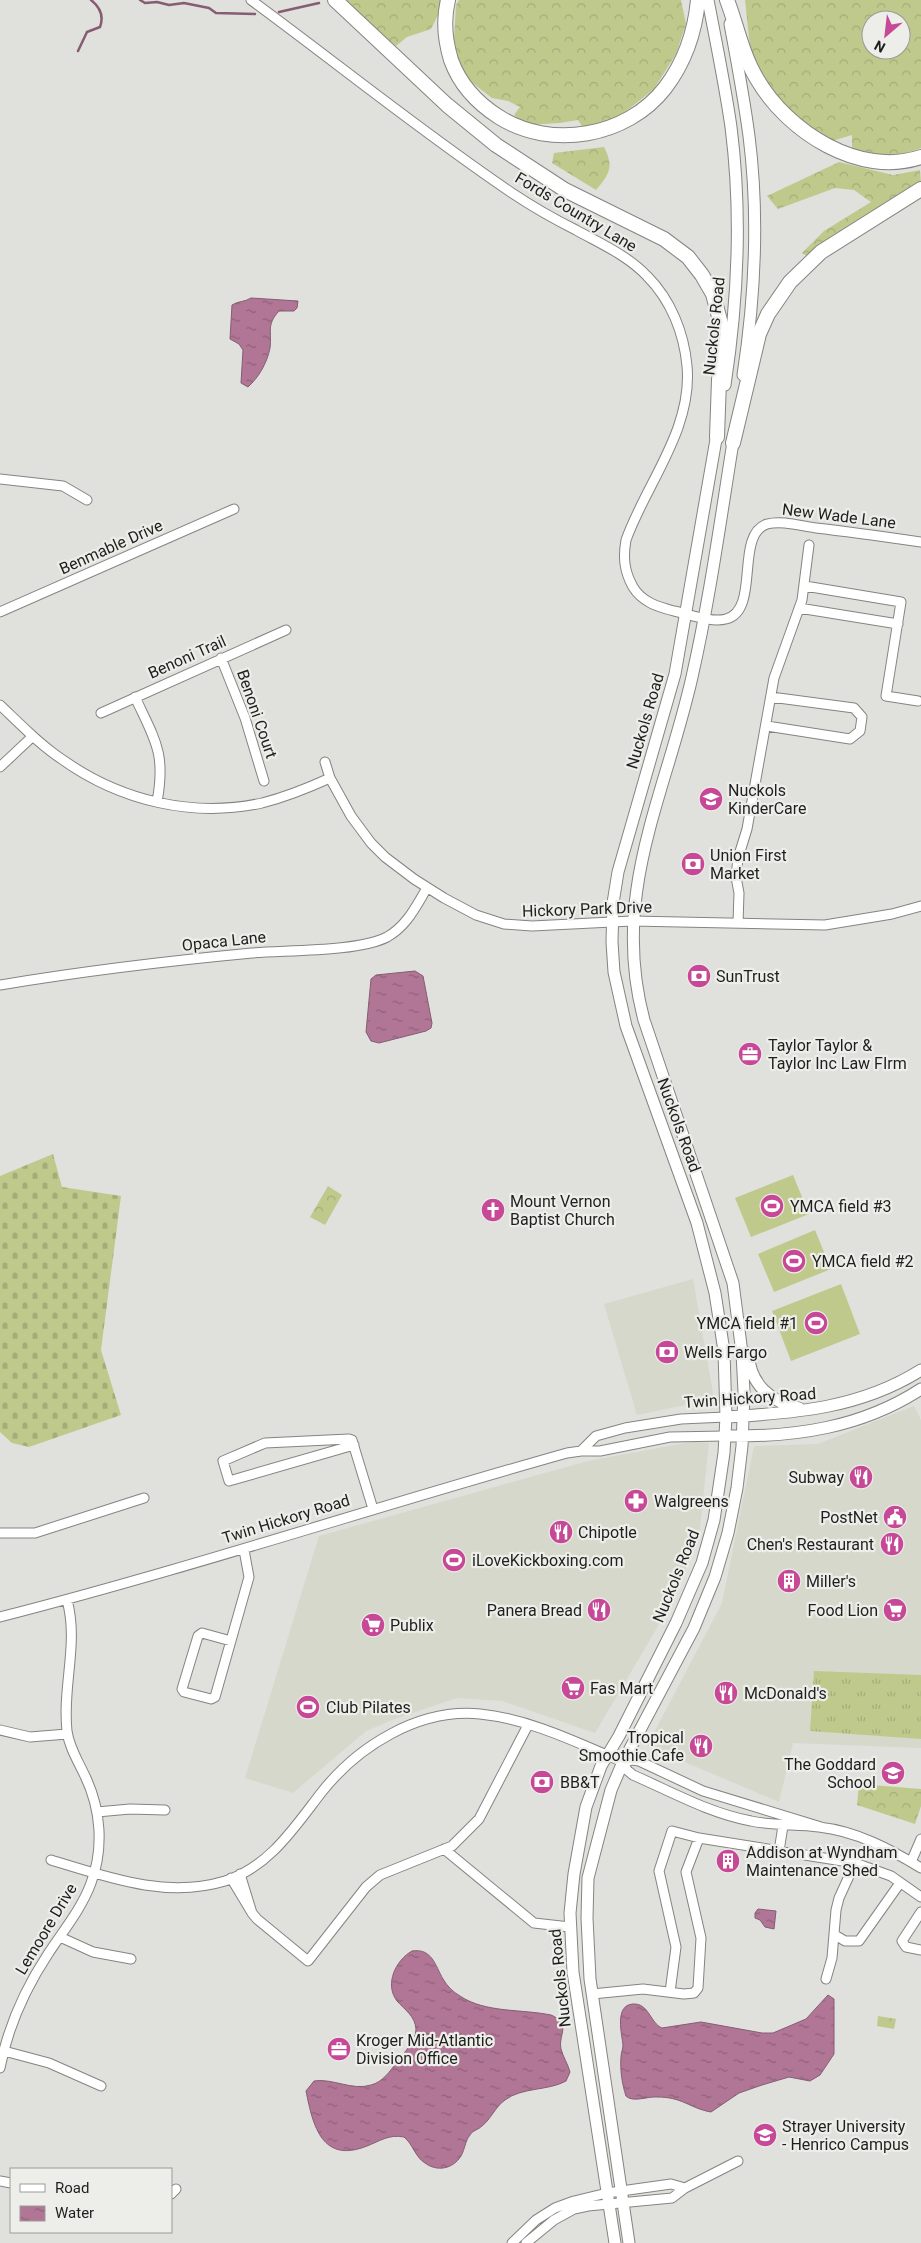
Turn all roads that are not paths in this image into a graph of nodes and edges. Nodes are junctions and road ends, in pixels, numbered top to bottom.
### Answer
1 (251, 0) edge
2 (335, 0) edge
3 (448, 0) edge
4 (698, 0) edge
5 (708, 0) edge
6 (726, 0) edge
7 (921, 157) edge
8 (921, 189) edge
9 (717, 437) junction
10 (733, 443) junction
11 (0, 479) edge
12 (87, 500) dead end
13 (234, 509) dead end
14 (921, 542) edge
15 (809, 545) dead end
16 (805, 586) junction
17 (799, 608) junction
18 (0, 612) edge
19 (687, 614) junction
20 (704, 617) junction
21 (898, 624) junction
22 (286, 630) dead end
23 (221, 658) junction
24 (135, 697) junction
25 (771, 697) junction
26 (918, 701) dead end
27 (0, 705) edge
28 (101, 713) dead end
29 (767, 726) junction
30 (33, 736) junction
31 (325, 762) dead end
32 (0, 768) edge
33 (330, 778) junction
34 (264, 781) dead end
35 (157, 802) junction
36 (427, 888) junction
37 (921, 906) edge
38 (613, 921) junction
39 (632, 921) junction
40 (738, 923) junction
41 (0, 985) edge
42 (736, 1294) junction
43 (921, 1370) edge
44 (921, 1389) edge
45 (823, 1409) junction
46 (743, 1416) junction
47 (726, 1417) junction
48 (725, 1436) junction
49 (743, 1436) junction
50 (354, 1445) junction
51 (581, 1451) junction
52 (144, 1498) dead end
53 (374, 1509) junction
54 (0, 1533) edge
55 (244, 1550) junction
56 (67, 1600) junction
57 (0, 1617) edge
58 (231, 1641) junction
59 (528, 1725) junction
60 (0, 1730) edge
61 (67, 1734) junction
62 (607, 1755) junction
63 (623, 1762) junction
64 (165, 1810) dead end
65 (97, 1812) junction
66 (783, 1826) junction
67 (821, 1827) junction
68 (699, 1838) junction
69 (921, 1839) edge
70 (444, 1849) junction
71 (779, 1851) junction
72 (51, 1860) dead end
73 (911, 1862) junction
74 (855, 1863) junction
75 (921, 1868) edge
76 (94, 1873) junction
77 (240, 1874) junction
78 (231, 1878) junction
79 (900, 1882) junction
80 (921, 1898) edge
81 (921, 1912) edge
82 (252, 1913) junction
83 (570, 1927) junction
84 (835, 1934) junction
85 (60, 1937) junction
86 (921, 1950) edge
87 (130, 1959) dead end
88 (826, 1980) dead end
89 (670, 1992) junction
90 (592, 1994) junction
91 (4, 2051) junction
92 (0, 2068) edge
93 (102, 2086) dead end
94 (738, 2161) dead end
95 (685, 2188) junction
96 (621, 2197) junction
97 (607, 2198) junction
98 (512, 2243) edge
99 (526, 2243) edge
100 (614, 2243) edge
101 (629, 2243) edge

1 - 19 street, Fords Country Lane
2 - 9 highway
3 - 4 highway
5 - 9 main road, Nuckols Road
6 - 7 highway
6 - 10 main road, Nuckols Road
8 - 10 highway
9 - 19 main road, Nuckols Road
10 - 20 main road, Nuckols Road
11 - 12 street
13 - 18 street, Benmable Drive
14 - 20 street, New Wade Lane
15 - 16 street
16 - 17 street
16 - 21 street
17 - 21 street
17 - 25 street
19 - 20 street, Fords Country Lane
19 - 38 main road, Nuckols Road
20 - 39 main road, Nuckols Road
21 - 26 street
22 - 23 street, Benoni Trail
23 - 24 street, Benoni Trail
23 - 34 street, Benoni Court
24 - 28 street, Benoni Trail
24 - 35 street
25 - 29 street
25 - 29 street
27 - 30 street
29 - 40 street
30 - 32 street
30 - 35 street
31 - 33 street, Hickory Park Drive
33 - 35 street
33 - 36 street, Hickory Park Drive
36 - 38 street, Hickory Park Drive
36 - 41 street, Opaca Lane
37 - 40 street, Hickory Park Drive
38 - 39 street, Hickory Park Drive
38 - 47 main road, Nuckols Road
39 - 40 street, Hickory Park Drive
39 - 42 main road, Nuckols Road
42 - 45 main road
42 - 46 main road, Nuckols Road
43 - 45 main road, Twin Hickory Road
44 - 49 main road, Twin Hickory Road
45 - 46 main road, Twin Hickory Road
46 - 47 main road, Twin Hickory Road
46 - 49 main road, Nuckols Road
47 - 48 main road, Nuckols Road
47 - 51 street, Twin Hickory Road
48 - 49 main road, Twin Hickory Road
48 - 51 street, Twin Hickory Road
48 - 62 main road, Nuckols Road
49 - 63 main road, Nuckols Road
50 - 50 street
50 - 53 street
51 - 53 street, Twin Hickory Road
52 - 54 street
53 - 55 street, Twin Hickory Road
55 - 56 street, Twin Hickory Road
55 - 58 street
56 - 57 street, Twin Hickory Road
56 - 61 street, Lemoore Drive
58 - 58 street
59 - 62 street
59 - 70 street
59 - 77 street
60 - 61 street
61 - 65 street, Lemoore Drive
62 - 63 street
62 - 83 main road, Nuckols Road
63 - 66 street
63 - 67 street
63 - 90 main road, Nuckols Road
64 - 65 street
65 - 76 street, Lemoore Drive
66 - 67 street
66 - 71 street
67 - 73 street
68 - 71 street
68 - 89 street
68 - 89 street
69 - 73 street
70 - 82 street
70 - 83 street
71 - 74 street
72 - 76 street
73 - 75 street
74 - 79 street
74 - 84 street
76 - 78 street
76 - 85 street, Lemoore Drive
77 - 78 street
77 - 82 street
78 - 82 street
79 - 80 street
79 - 84 street
81 - 86 street
83 - 97 main road, Nuckols Road
84 - 88 street
85 - 87 street
85 - 91 street, Lemoore Drive
89 - 90 street
90 - 96 main road, Nuckols Road
91 - 92 street, Lemoore Drive
91 - 93 street
94 - 95 street
95 - 96 street
95 - 96 street
96 - 97 street
96 - 101 main road, Nuckols Road
97 - 98 street
97 - 99 street
97 - 100 main road, Nuckols Road

